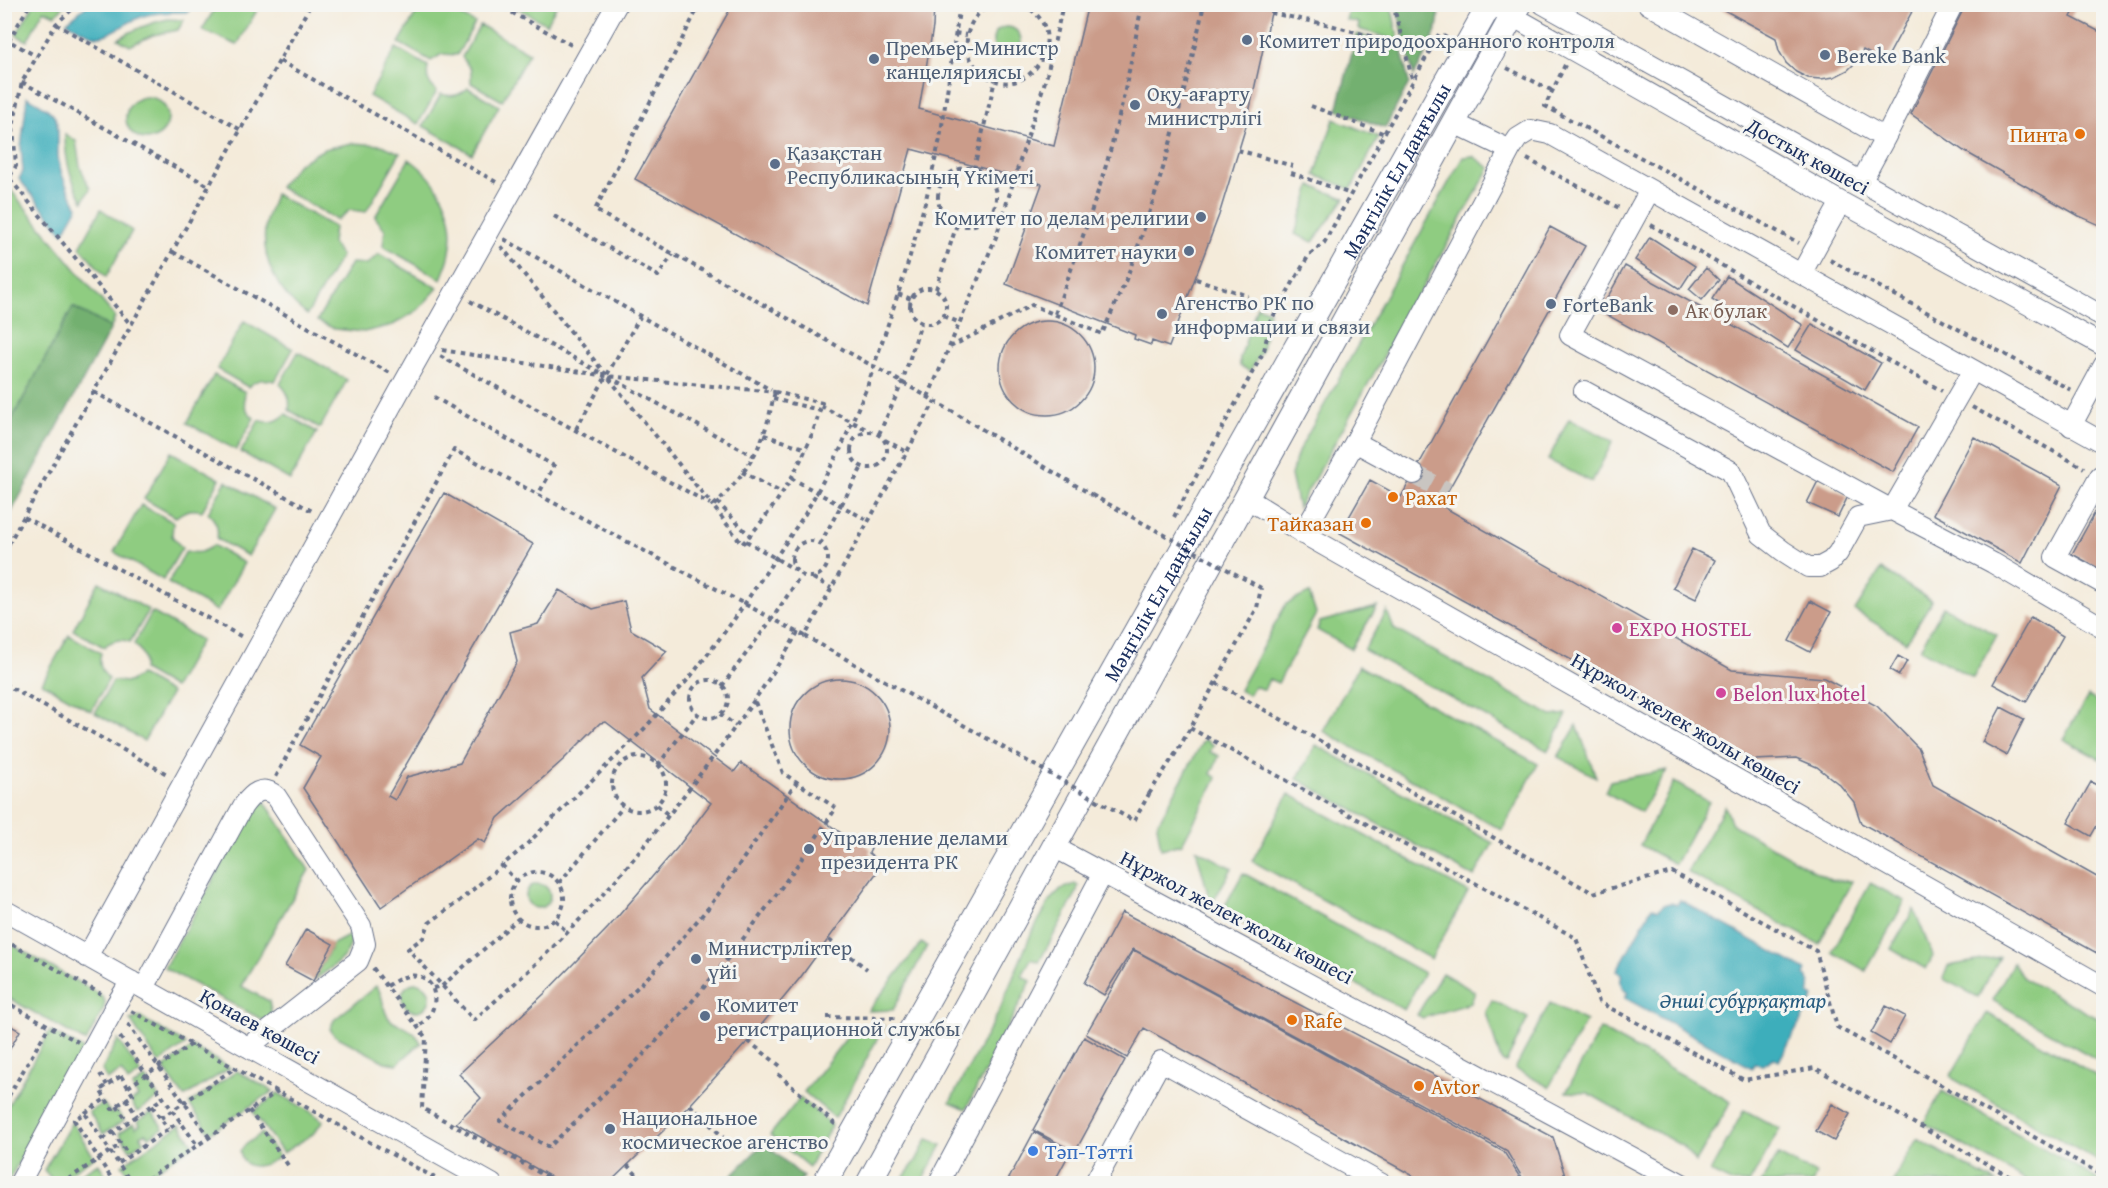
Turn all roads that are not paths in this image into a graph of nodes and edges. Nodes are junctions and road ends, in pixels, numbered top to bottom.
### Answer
1 (617, 4) edge
2 (1490, 4) edge
3 (1543, 4) edge
4 (1648, 4) edge
5 (1953, 4) edge
6 (1516, 11) edge
7 (1454, 123) junction
8 (1885, 138) junction
9 (1510, 150) junction
10 (1861, 182) junction
11 (1650, 190) junction
12 (1841, 202) junction
13 (1801, 274) junction
14 (2103, 317) edge
15 (2103, 346) edge
16 (2103, 364) edge
17 (1973, 370) junction
18 (1584, 391) dead end
19 (2071, 426) junction
20 (1355, 442) junction
21 (2103, 444) edge
22 (1414, 474) tunnel mouth
23 (2100, 476) road end
24 (1246, 498) junction
25 (1892, 510) junction
26 (1303, 534) junction
27 (2103, 584) edge
28 (2103, 628) edge
29 (1054, 847) junction
30 (1103, 873) junction
31 (4, 910) edge
32 (87, 957) junction
33 (138, 985) junction
34 (2103, 987) edge
35 (248, 1047) junction
36 (19, 1184) edge
37 (492, 1184) edge
38 (824, 1184) edge
39 (868, 1184) edge
40 (938, 1184) edge
41 (1094, 1184) edge
42 (1382, 1184) edge
43 (1682, 1184) edge

1 - 32 street
2 - 6 street, Достық көшесі
2 - 38 main road, Мәңгілік Ел даңғылы
3 - 10 street, Достық көшесі
4 - 8 street
5 - 8 street
6 - 7 main road, Мәңгілік Ел даңғылы
6 - 12 street, Достық көшесі
7 - 9 street
7 - 24 main road, Мәңгілік Ел даңғылы
8 - 10 street
9 - 11 street
9 - 20 street
10 - 14 street, Достық көшесі
11 - 13 street
11 - 25 street
12 - 13 street
12 - 15 street, Достық көшесі
13 - 17 street
16 - 19 street
17 - 19 street
17 - 25 street
18 - 25 street
19 - 21 street
20 - 22 street
20 - 26 street
23 - 27 street
24 - 26 street, Нұржол желек жолы көшесі
24 - 29 main road, Мәңгілік Ел даңғылы
25 - 28 street
26 - 34 street, Нұржол желек жолы көшесі
29 - 30 street, Нұржол желек жолы көшесі
29 - 39 main road, Мәңгілік Ел даңғылы
30 - 40 street
30 - 43 street, Нұржол желек жолы көшесі
31 - 32 street, Қонаев көшесі
32 - 33 street, Қонаев көшесі
33 - 35 street, Қонаев көшесі
33 - 35 street
33 - 36 street
35 - 37 street, Қонаев көшесі
41 - 42 street

